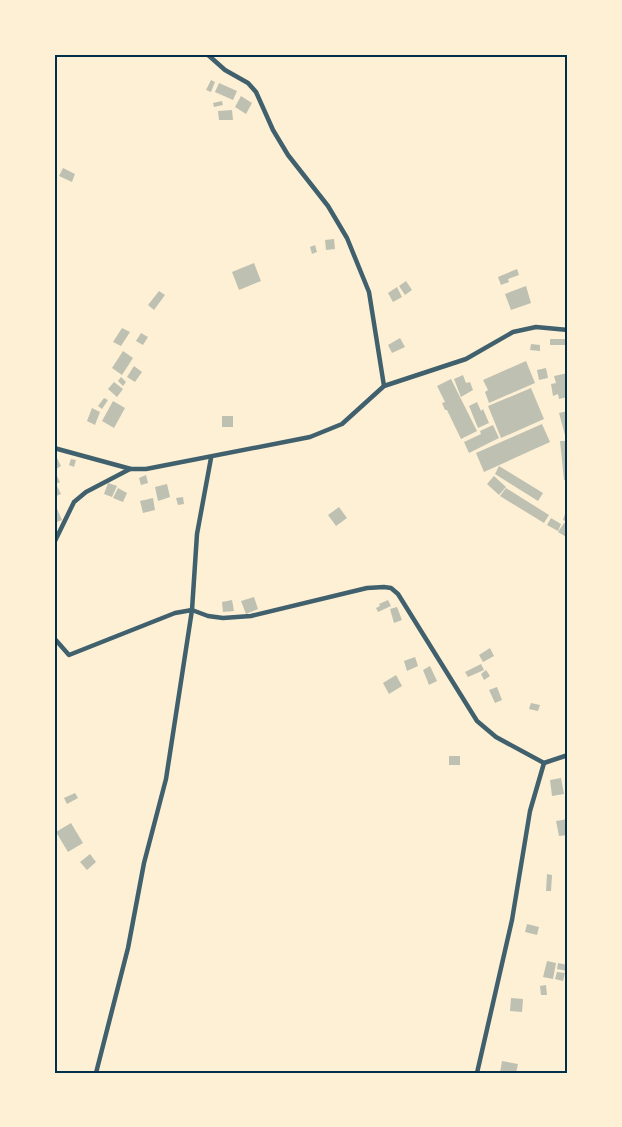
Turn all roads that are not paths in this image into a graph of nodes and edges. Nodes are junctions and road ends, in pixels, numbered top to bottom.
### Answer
1 (207, 54) edge
2 (568, 330) edge
3 (384, 386) junction
4 (54, 448) edge
5 (211, 458) junction
6 (131, 469) junction
7 (54, 543) edge
8 (192, 610) junction
9 (54, 638) edge
10 (568, 755) edge
11 (544, 763) junction
12 (96, 1073) edge
13 (477, 1073) edge

1 - 3 street
2 - 3 street
3 - 5 street
4 - 6 street
5 - 6 street
5 - 8 street
6 - 7 street
8 - 9 street
8 - 11 street
8 - 12 street
10 - 11 street
11 - 13 street

